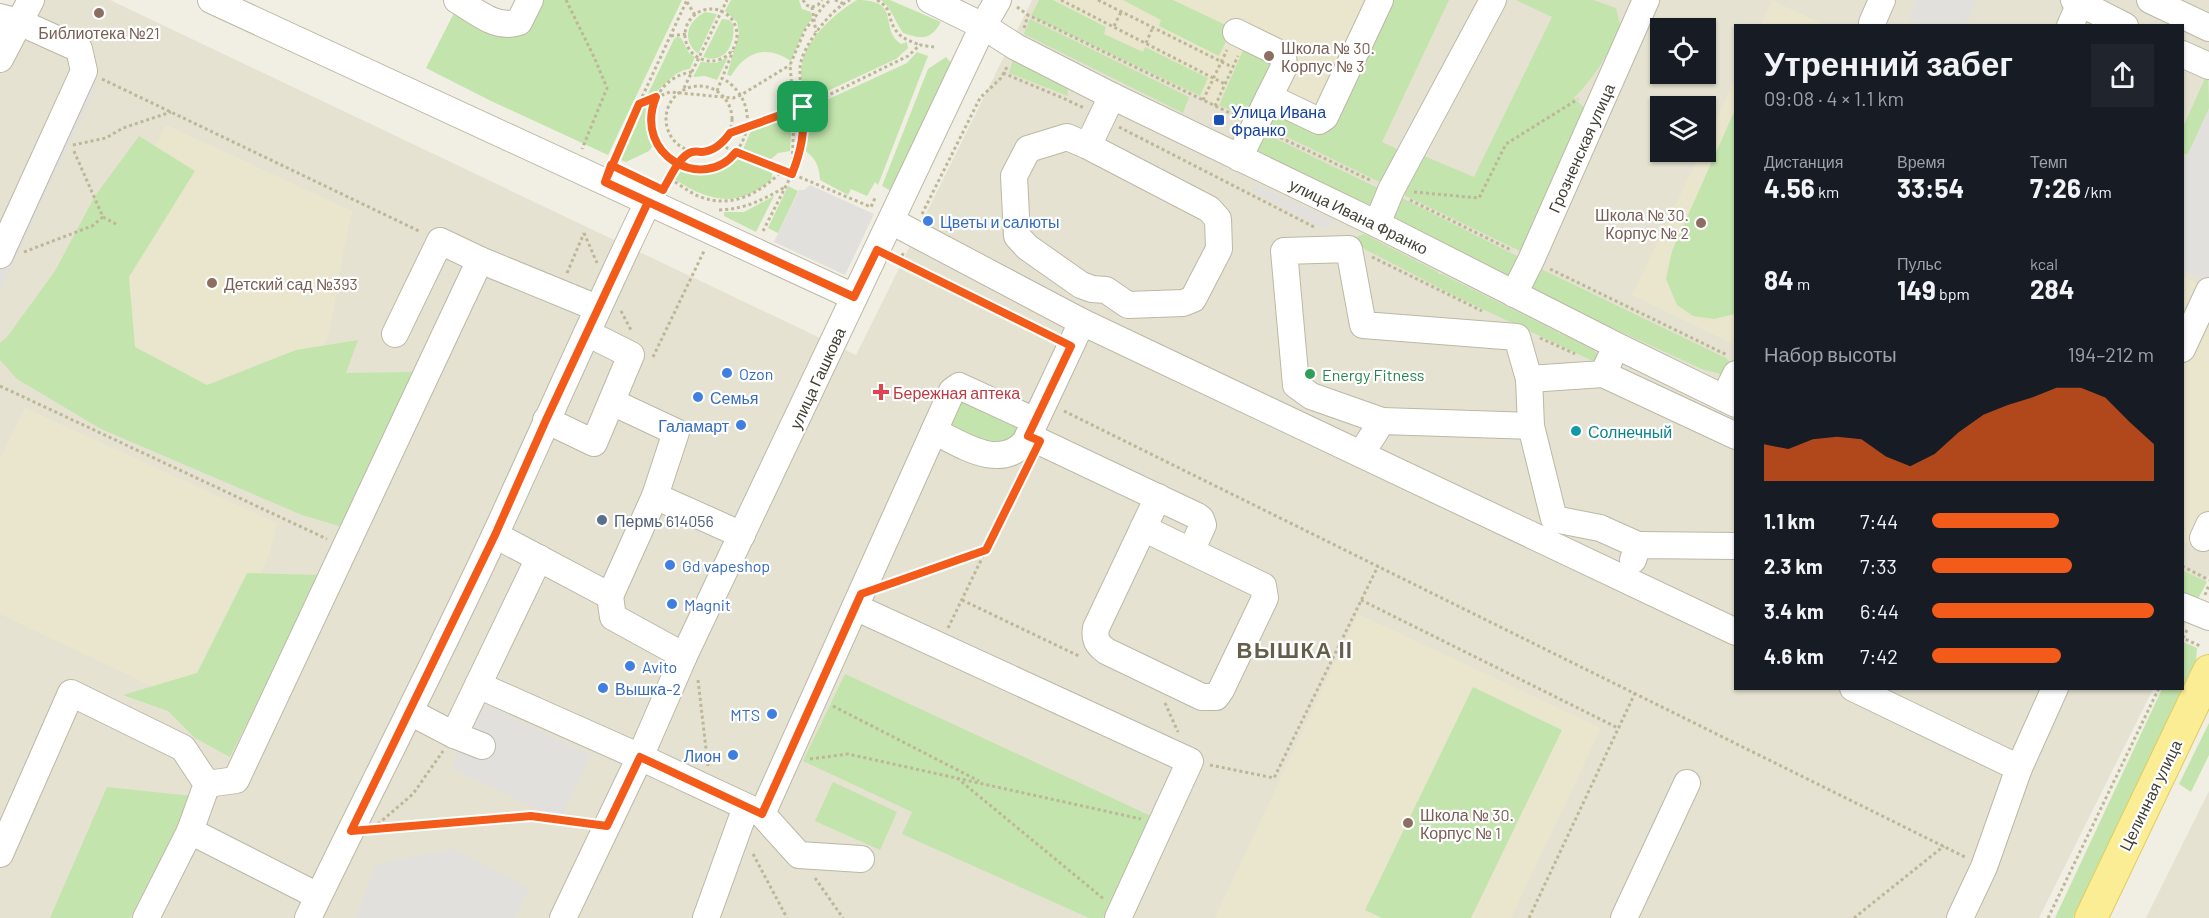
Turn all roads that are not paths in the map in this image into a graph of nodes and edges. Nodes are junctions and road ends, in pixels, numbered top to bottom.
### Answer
1 (211, 0) edge
2 (457, 0) edge
3 (530, 0) edge
4 (930, 0) edge
5 (998, 0) edge
6 (1380, 0) edge
7 (1493, 0) edge
8 (1646, 0) edge
9 (2150, 0) edge
10 (2074, 10) edge
11 (17, 13) edge
12 (2119, 24) edge
13 (983, 26) junction
14 (2209, 28) edge
15 (1241, 34) road end
16 (2184, 55) edge
17 (0, 59) edge
18 (2209, 66) edge
19 (1112, 96) junction
20 (1269, 97) junction
21 (1088, 146) junction
22 (1239, 158) junction
23 (665, 193) junction
24 (1369, 220) junction
25 (902, 227) junction
26 (1349, 249) junction
27 (1, 252) edge
28 (480, 260) junction
29 (2209, 291) edge
30 (1514, 294) junction
31 (854, 297) junction
32 (602, 298) junction
33 (1082, 322) junction
34 (587, 333) junction
35 (395, 334) dead end
36 (2184, 345) edge
37 (1617, 346) junction
38 (1603, 374) junction
39 (1529, 379) junction
40 (1734, 383) edge
41 (1730, 401) edge
42 (612, 402) junction
43 (546, 420) junction
44 (1382, 421) junction
45 (1037, 425) junction
46 (1531, 426) junction
47 (934, 431) junction
48 (1734, 435) edge
49 (1361, 454) junction
50 (655, 496) junction
51 (1158, 497) junction
52 (1143, 528) junction
53 (495, 535) junction
54 (742, 535) junction
55 (1638, 545) junction
56 (1734, 546) edge
57 (1191, 551) junction
58 (539, 558) junction
59 (1627, 580) junction
60 (610, 596) junction
61 (858, 601) junction
62 (2184, 607) edge
63 (2209, 617) edge
64 (1734, 631) edge
65 (684, 656) junction
66 (2209, 671) edge
67 (478, 686) junction
68 (1857, 690) edge
69 (2054, 690) edge
70 (410, 712) junction
71 (454, 735) junction
72 (482, 746) dead end
73 (640, 757) junction
74 (2019, 768) junction
75 (1687, 783) dead end
76 (207, 784) junction
77 (749, 816) junction
78 (190, 831) junction
79 (0, 854) edge
80 (861, 859) dead end
81 (313, 907) edge
82 (1119, 915) edge
83 (146, 918) edge
84 (563, 918) edge
85 (706, 918) edge
86 (1624, 918) edge
87 (1960, 918) edge
88 (2091, 918) edge

1 - 23 street
2 - 3 street
4 - 13 street, улица Ивана Франко
5 - 13 street, улица Гашкова
6 - 20 street
7 - 24 street
8 - 30 street, Грозненская улица
9 - 14 street
10 - 12 street
11 - 17 street
11 - 27 street
13 - 19 street, улица Ивана Франко
13 - 25 street, улица Гашкова
15 - 20 street
16 - 18 street
19 - 21 street
19 - 22 street, улица Ивана Франко
20 - 22 street
21 - 21 street
22 - 24 street, улица Ивана Франко
23 - 31 street
23 - 32 street
24 - 26 street
24 - 30 street, улица Ивана Франко
25 - 31 street, улица Гашкова
25 - 33 street
26 - 39 street
26 - 44 street
28 - 32 street
28 - 35 street
28 - 76 street
29 - 36 street
30 - 37 street, улица Ивана Франко
31 - 54 street, улица Гашкова
32 - 34 street
33 - 45 street
33 - 49 street
34 - 42 street
34 - 43 street
37 - 38 street
37 - 41 street, улица Ивана Франко
38 - 39 street
38 - 48 street
39 - 46 street
40 - 41 street
42 - 43 street
42 - 50 street
43 - 53 street
44 - 46 street
44 - 49 street
45 - 47 street
45 - 47 street
45 - 51 street
46 - 55 street
47 - 61 street
49 - 59 street
50 - 54 street
50 - 60 street
51 - 52 street
51 - 57 street
52 - 57 street
52 - 57 street
53 - 58 street
53 - 70 street
54 - 65 street, улица Гашкова
55 - 56 street
55 - 59 street
58 - 60 street
58 - 67 street
59 - 64 street
60 - 65 street
61 - 77 street
61 - 82 street
62 - 63 street
65 - 73 street, улица Гашкова
66 - 88 main road, Целинная улица
67 - 71 street
67 - 73 street
68 - 74 street
69 - 74 street
70 - 71 street
70 - 81 street
71 - 72 street
73 - 77 street
73 - 84 street, улица Гашкова
74 - 87 street
75 - 86 street
76 - 78 street
76 - 79 street
77 - 80 street
77 - 85 street
78 - 81 street
78 - 83 street

